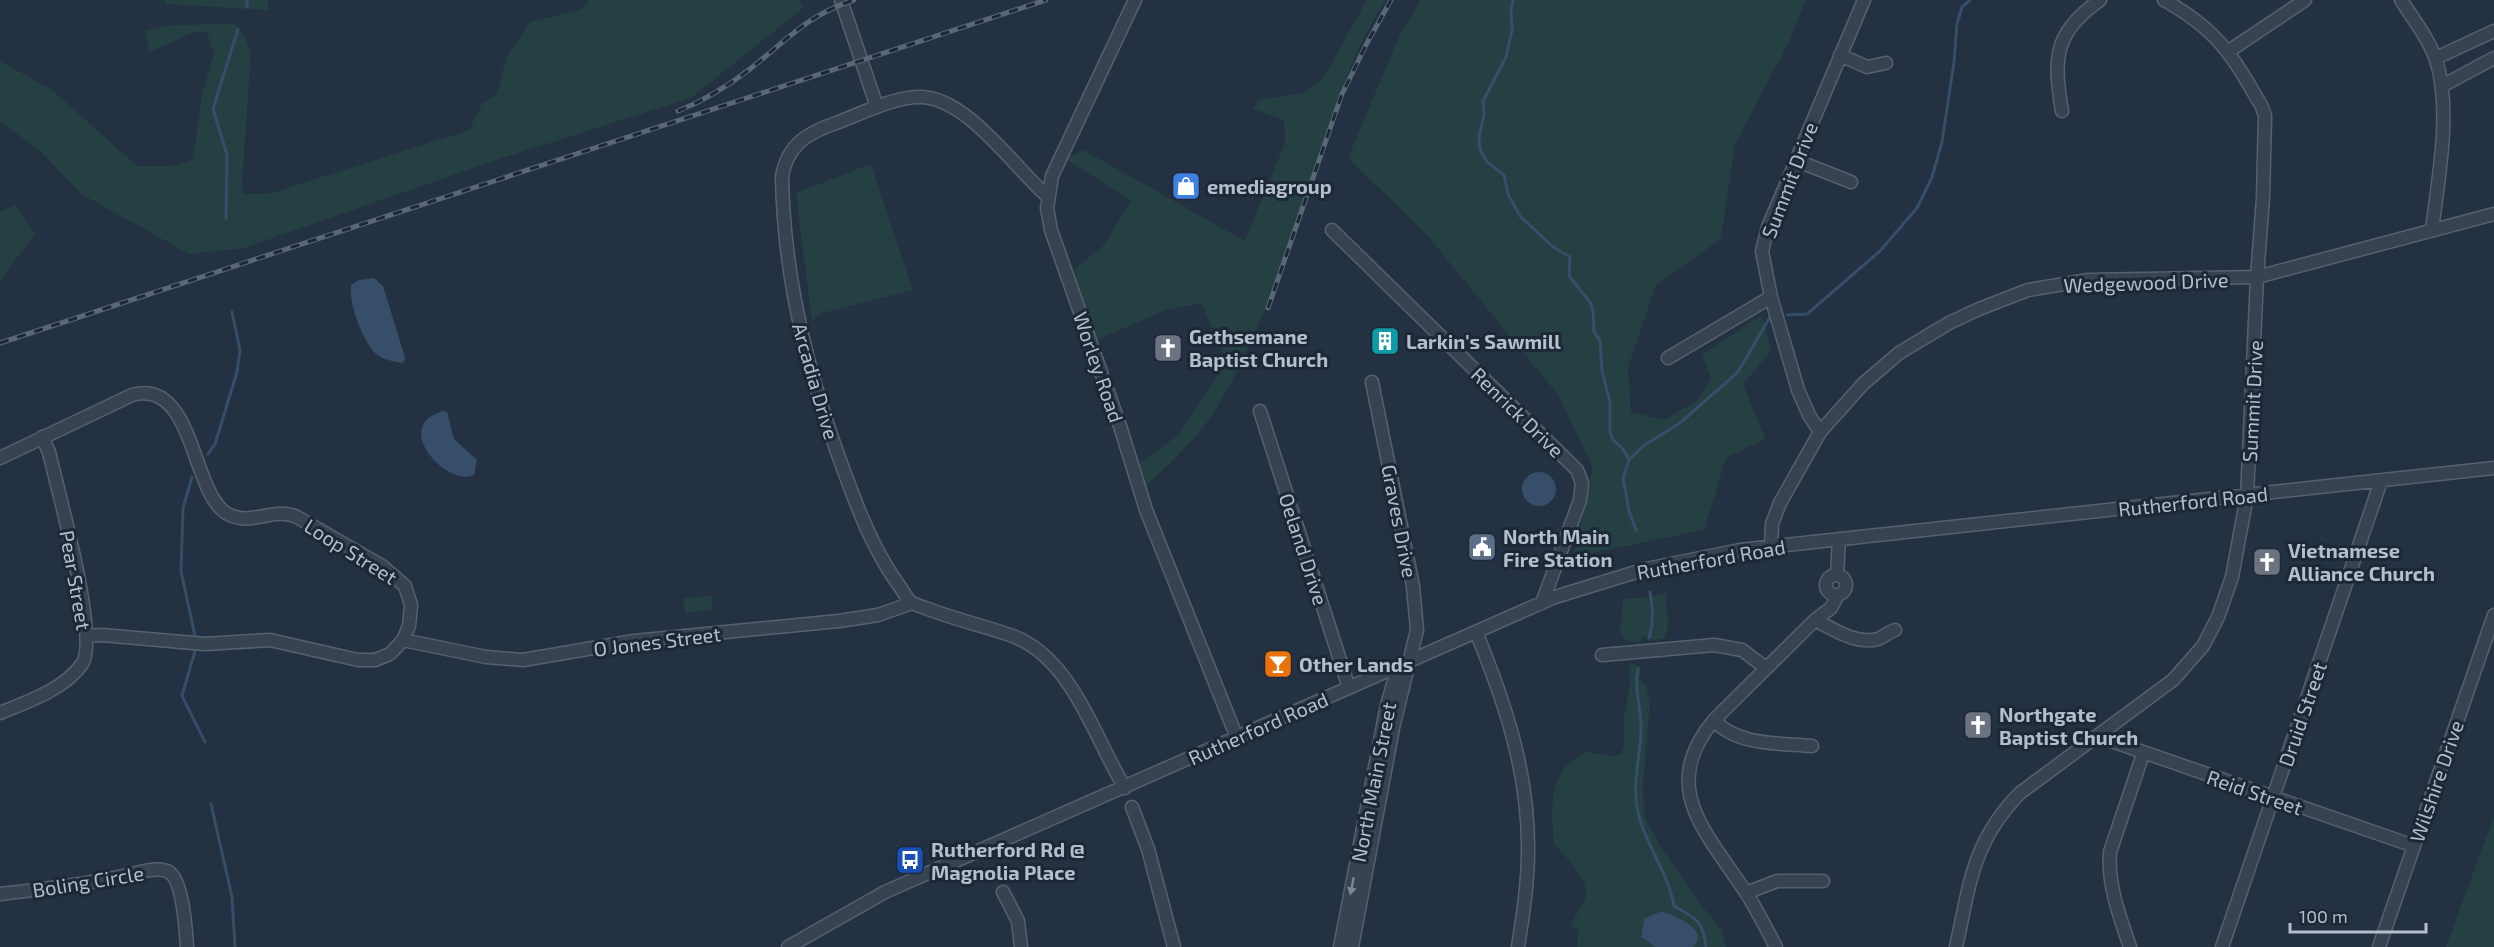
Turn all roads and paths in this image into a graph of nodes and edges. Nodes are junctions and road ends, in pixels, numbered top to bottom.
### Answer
1 (841, 0) edge
2 (1135, 0) edge
3 (1864, 0) edge
4 (2100, 0) edge
5 (2164, 0) edge
6 (2305, 0) edge
7 (2401, 0) edge
8 (2494, 31) edge
9 (2229, 51) junction
10 (1840, 55) junction
11 (2436, 58) junction
12 (2494, 58) edge
13 (1886, 63) dead end
14 (2442, 86) junction
15 (877, 107) junction
16 (2062, 111) dead end
17 (1795, 160) junction
18 (1851, 183) dead end
19 (1047, 196) junction
20 (2494, 214) edge
21 (1332, 230) dead end
22 (2432, 230) junction
23 (2257, 278) junction
24 (1771, 297) junction
25 (1668, 358) dead end
26 (1372, 381) dead end
27 (1260, 411) dead end
28 (1820, 432) junction
29 (42, 437) junction
30 (0, 458) edge
31 (2494, 468) edge
32 (2381, 481) junction
33 (2247, 496) junction
34 (1839, 539) junction
35 (1771, 547) junction
36 (1837, 575) junction
37 (1826, 589) junction
38 (1838, 595) junction
39 (912, 603) junction
40 (1542, 603) junction
41 (2494, 615) edge
42 (1815, 620) junction
43 (1895, 630) dead end
44 (1476, 632) junction
45 (87, 636) junction
46 (403, 640) junction
47 (1602, 655) dead end
48 (1408, 660) junction
49 (1766, 668) junction
50 (1349, 688) junction
51 (0, 713) edge
52 (1714, 720) junction
53 (2097, 736) junction
54 (1237, 738) junction
55 (1812, 746) dead end
56 (2143, 754) junction
57 (1125, 788) junction
58 (2274, 799) junction
59 (1132, 807) dead end
60 (2414, 846) junction
61 (1823, 881) dead end
62 (1003, 892) dead end
63 (1746, 893) junction
64 (0, 894) edge
65 (1350, 938) edge
66 (187, 947) edge
67 (788, 947) edge
68 (1021, 947) edge
69 (1174, 947) edge
70 (1340, 947) edge
71 (1518, 947) edge
72 (1776, 947) edge
73 (1956, 947) edge
74 (2130, 947) edge
75 (2222, 947) edge
76 (2379, 947) edge

1 - 15 street
2 - 19 street, Worley Road
3 - 10 street, Summit Drive
4 - 16 street
5 - 9 street, Summit Drive
6 - 9 street
7 - 11 street
8 - 11 street
9 - 23 street, Summit Drive
10 - 13 street
10 - 17 street, Summit Drive
11 - 14 street
12 - 14 street
14 - 22 street
15 - 19 street, Arcadia Drive
15 - 39 street, Arcadia Drive
17 - 18 street
17 - 24 street, Summit Drive
19 - 54 street, Worley Road
20 - 22 street, Wedgewood Drive
21 - 40 street, Renrick Drive
22 - 23 street, Wedgewood Drive
23 - 28 street, Wedgewood Drive
23 - 33 street, Summit Drive
24 - 25 street
24 - 28 street, Summit Drive
26 - 48 street, Graves Drive
27 - 50 street, Oeland Drive
28 - 35 street, Wedgewood Drive
29 - 30 street, Loop Street
29 - 45 street, Pear Street
29 - 46 street, Loop Street
31 - 32 street, Rutherford Road
32 - 33 street, Rutherford Road
32 - 58 street, Druid Street
33 - 34 street, Rutherford Road
33 - 53 street, Summit Drive
34 - 35 street, Rutherford Road
34 - 36 street
35 - 40 street, Rutherford Road
36 - 37 street
36 - 38 street
37 - 38 street
37 - 42 street
38 - 42 street
39 - 46 street, O Jones Street
39 - 57 street
40 - 44 street, Rutherford Road
41 - 60 street, Wilshire Drive
42 - 43 street
42 - 49 street
44 - 48 street, Rutherford Road
44 - 71 street
45 - 46 street
45 - 51 street, Pear Street
47 - 49 street
48 - 50 street, Rutherford Road
48 - 65 street, North Main Street
49 - 52 street
50 - 54 street, Rutherford Road
52 - 55 street
52 - 63 street
53 - 56 street, Reid Street
53 - 73 street, Summit Drive
54 - 57 street, Rutherford Road
56 - 58 street, Reid Street
56 - 74 street
57 - 67 street, Rutherford Road
58 - 60 street, Reid Street
58 - 75 street, Druid Street
59 - 69 street
60 - 76 street, Wilshire Drive
61 - 63 street
62 - 68 street
63 - 72 street
64 - 66 street, Boling Circle
65 - 70 street, North Main Street

